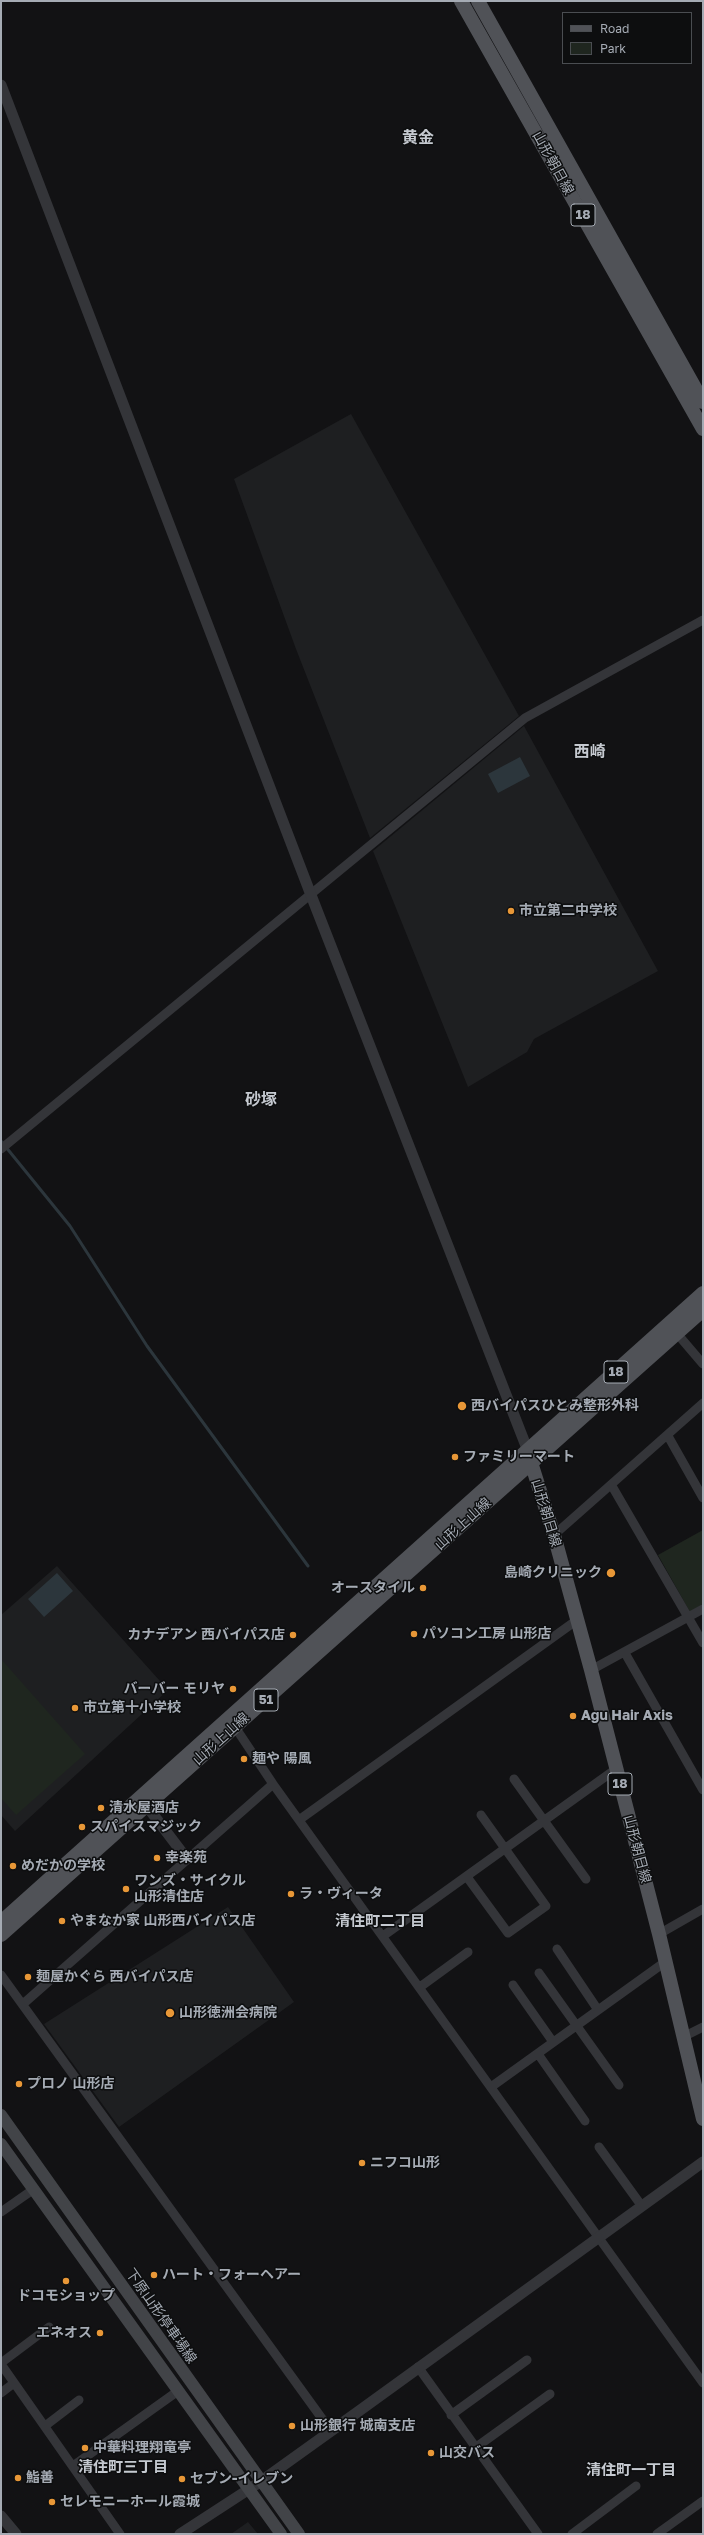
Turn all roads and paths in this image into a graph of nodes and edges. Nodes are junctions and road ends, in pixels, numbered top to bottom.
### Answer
1 (461, 1) edge
2 (478, 1) edge
3 (1, 85) edge
4 (703, 402) edge
5 (703, 429) edge
6 (703, 620) edge
7 (311, 895) junction
8 (1, 1149) edge
9 (703, 1293) edge
10 (703, 1310) edge
11 (673, 1329) junction
12 (703, 1364) edge
13 (703, 1403) edge
14 (668, 1436) junction
15 (530, 1457) junction
16 (612, 1486) junction
17 (703, 1498) edge
18 (554, 1535) junction
19 (703, 1609) edge
20 (688, 1617) junction
21 (577, 1620) junction
22 (703, 1643) edge
23 (625, 1653) junction
24 (591, 1670) junction
25 (235, 1727) junction
26 (616, 1770) junction
27 (514, 1779) dead end
28 (273, 1784) junction
29 (703, 1790) edge
30 (146, 1806) junction
31 (481, 1815) dead end
32 (298, 1820) junction
33 (544, 1821) junction
34 (506, 1849) junction
35 (187, 1859) junction
36 (467, 1877) junction
37 (586, 1879) dead end
38 (703, 1909) edge
39 (1, 1922) edge
40 (659, 1934) junction
41 (1, 1935) edge
42 (383, 1936) junction
43 (557, 1949) dead end
44 (468, 1952) dead end
45 (665, 1962) junction
46 (539, 1972) dead end
47 (1, 1975) edge
48 (513, 1984) dead end
49 (420, 1987) junction
50 (23, 2004) junction
51 (598, 2010) junction
52 (577, 2025) junction
53 (703, 2027) edge
54 (683, 2037) junction
55 (554, 2042) junction
56 (538, 2054) junction
57 (619, 2085) dead end
58 (492, 2087) junction
59 (1, 2114) edge
60 (703, 2120) edge
61 (585, 2121) dead end
62 (1, 2144) edge
63 (599, 2147) dead end
64 (703, 2162) edge
65 (34, 2189) junction
66 (641, 2205) junction
67 (1, 2212) edge
68 (598, 2238) junction
69 (49, 2327) dead end
70 (527, 2360) dead end
71 (1, 2364) edge
72 (418, 2367) junction
73 (14, 2383) junction
74 (703, 2383) edge
75 (178, 2391) junction
76 (1, 2393) edge
77 (550, 2394) dead end
78 (79, 2400) dead end
79 (451, 2415) junction
80 (45, 2426) junction
81 (331, 2431) junction
82 (476, 2448) junction
83 (73, 2466) junction
84 (260, 2482) junction
85 (636, 2486) dead end
86 (249, 2489) junction
87 (703, 2501) edge
88 (1, 2516) edge
89 (16, 2534) edge
90 (120, 2534) edge
91 (180, 2534) edge
92 (281, 2534) edge
93 (299, 2534) edge
94 (538, 2534) edge
95 (572, 2534) edge
96 (657, 2534) edge

1 - 5 main road, 山形朝日線 / 18
2 - 4 main road, 山形朝日線 / 18
3 - 7 street
6 - 7 street
7 - 8 street
7 - 15 street
9 - 11 main road, 山形朝日線 / 18
10 - 11 main road, 山形朝日線 / 18
11 - 12 street
11 - 15 main road, 山形朝日線 / 18
13 - 14 street
14 - 16 street
14 - 17 street
15 - 18 main road, 山形朝日線 / 18
15 - 25 main road, 山形上山線 / 51
15 - 39 main road, 山形上山線 / 51
16 - 18 street
16 - 20 street
18 - 21 main road, 山形朝日線 / 18
19 - 20 street
20 - 22 street
20 - 23 street
21 - 24 main road, 山形朝日線 / 18
21 - 32 street
23 - 24 street
23 - 29 street
24 - 26 main road, 山形朝日線 / 18
25 - 28 street
25 - 30 main road, 山形上山線 / 51
26 - 33 street
26 - 40 main road, 山形朝日線 / 18
27 - 33 street
28 - 32 street
28 - 35 street
30 - 35 street
30 - 41 main road, 山形上山線 / 51
31 - 34 street
32 - 42 street
33 - 34 street
33 - 37 street
34 - 36 street
34 - 36 street
35 - 50 street
36 - 42 street
38 - 40 street
40 - 45 main road, 山形朝日線 / 18
42 - 49 street
43 - 51 street
44 - 49 street
45 - 51 street
45 - 54 main road, 山形朝日線 / 18
46 - 52 street
47 - 50 street
48 - 55 street
49 - 58 street
50 - 81 street
51 - 52 street
52 - 55 street
52 - 57 street
53 - 54 street
54 - 60 main road, 山形朝日線 / 18
55 - 56 street
56 - 58 street
56 - 61 street
58 - 68 street
59 - 84 main road, 下原山形停車場線
62 - 65 main road, 下原山形停車場線
63 - 66 street
64 - 66 street
65 - 67 street
65 - 75 main road, 下原山形停車場線
66 - 68 street
68 - 72 street
68 - 74 street
69 - 71 street
70 - 79 street
71 - 73 street
72 - 79 street
72 - 81 street
73 - 76 street
73 - 80 street
75 - 83 street
75 - 86 main road, 下原山形停車場線
77 - 82 street
78 - 80 street
79 - 82 street
80 - 83 street
81 - 84 street
82 - 94 street
83 - 90 street
84 - 86 street
84 - 93 main road, 下原山形停車場線
85 - 95 street
86 - 91 street
86 - 92 main road, 下原山形停車場線
87 - 96 street
88 - 89 street

